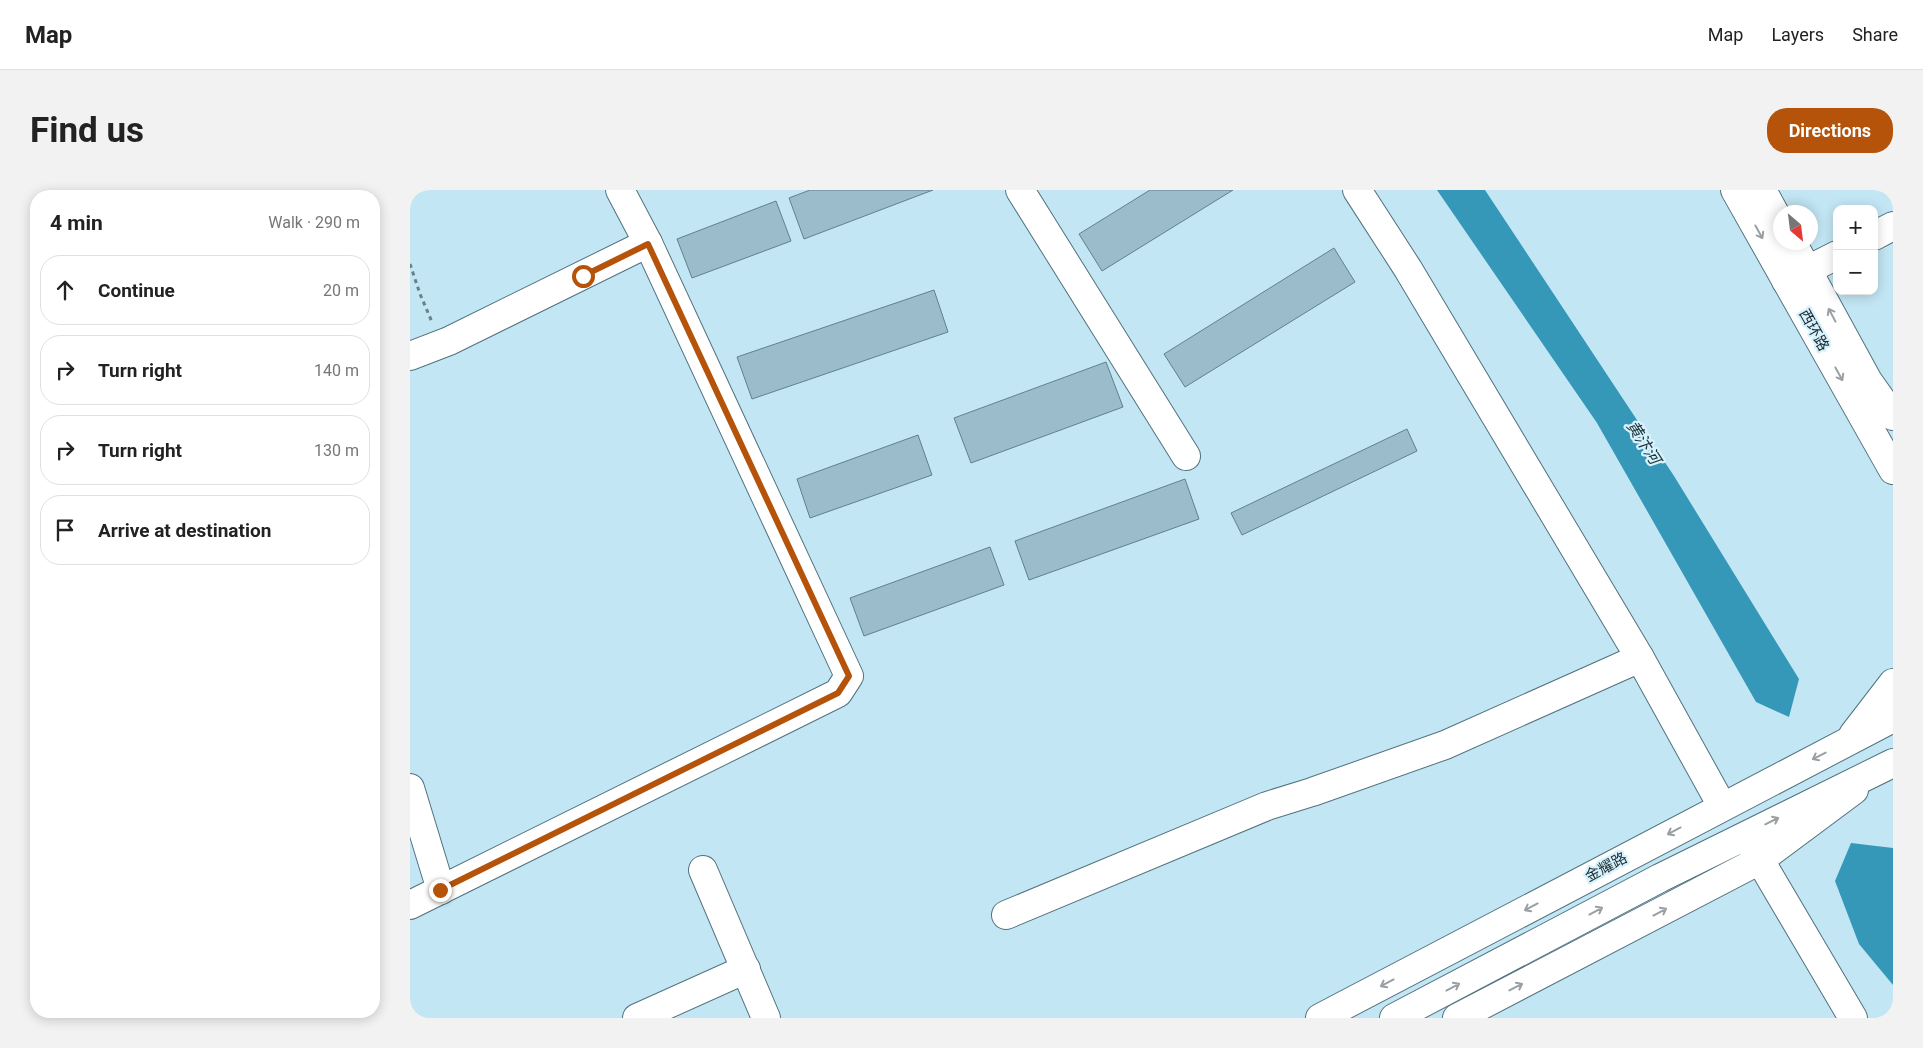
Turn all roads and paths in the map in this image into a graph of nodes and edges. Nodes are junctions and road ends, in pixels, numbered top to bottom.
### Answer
1 (620, 190) edge
2 (1020, 190) edge
3 (1357, 190) edge
4 (1735, 190) edge
5 (1762, 190) edge
6 (1773, 210) edge
7 (1893, 226) edge
8 (1878, 234) edge
9 (648, 244) junction
10 (1793, 250) edge
11 (1833, 257) edge
12 (410, 264) edge
13 (1797, 276) junction
14 (441, 343) junction
15 (410, 356) edge
16 (1893, 416) edge
17 (1186, 456) dead end
18 (1893, 470) edge
19 (1640, 658) junction
20 (1893, 683) edge
21 (1893, 718) edge
22 (1848, 741) junction
23 (1890, 765) edge
24 (410, 788) edge
25 (1722, 806) junction
26 (1745, 835) junction
27 (1760, 860) junction
28 (703, 870) dead end
29 (440, 890) junction
30 (410, 905) edge
31 (1006, 915) dead end
32 (746, 969) junction
33 (637, 1018) edge
34 (766, 1018) edge
35 (1320, 1018) edge
36 (1394, 1018) edge
37 (1457, 1018) edge
38 (1853, 1018) edge

1 - 9 street
2 - 17 street
3 - 19 street
4 -> 13 street, 西环路
5 - 6 street
7 - 8 street
9 - 14 street
9 - 29 street
10 - 13 street, 西环路
11 - 13 street
12 - 14 path
16 -> 13 street, 西环路
13 -> 18 street, 西环路
14 - 15 street
19 - 25 street
19 - 31 street
20 - 22 street
21 - 22 street, 金耀路
22 -> 25 street, 金耀路
26 -> 23 street
23 - 27 street
24 - 29 street
25 -> 35 street, 金耀路
26 - 27 street
36 -> 26 street
37 -> 27 street
27 - 38 street
28 - 32 street
29 - 30 street
32 - 33 street
32 - 34 street

